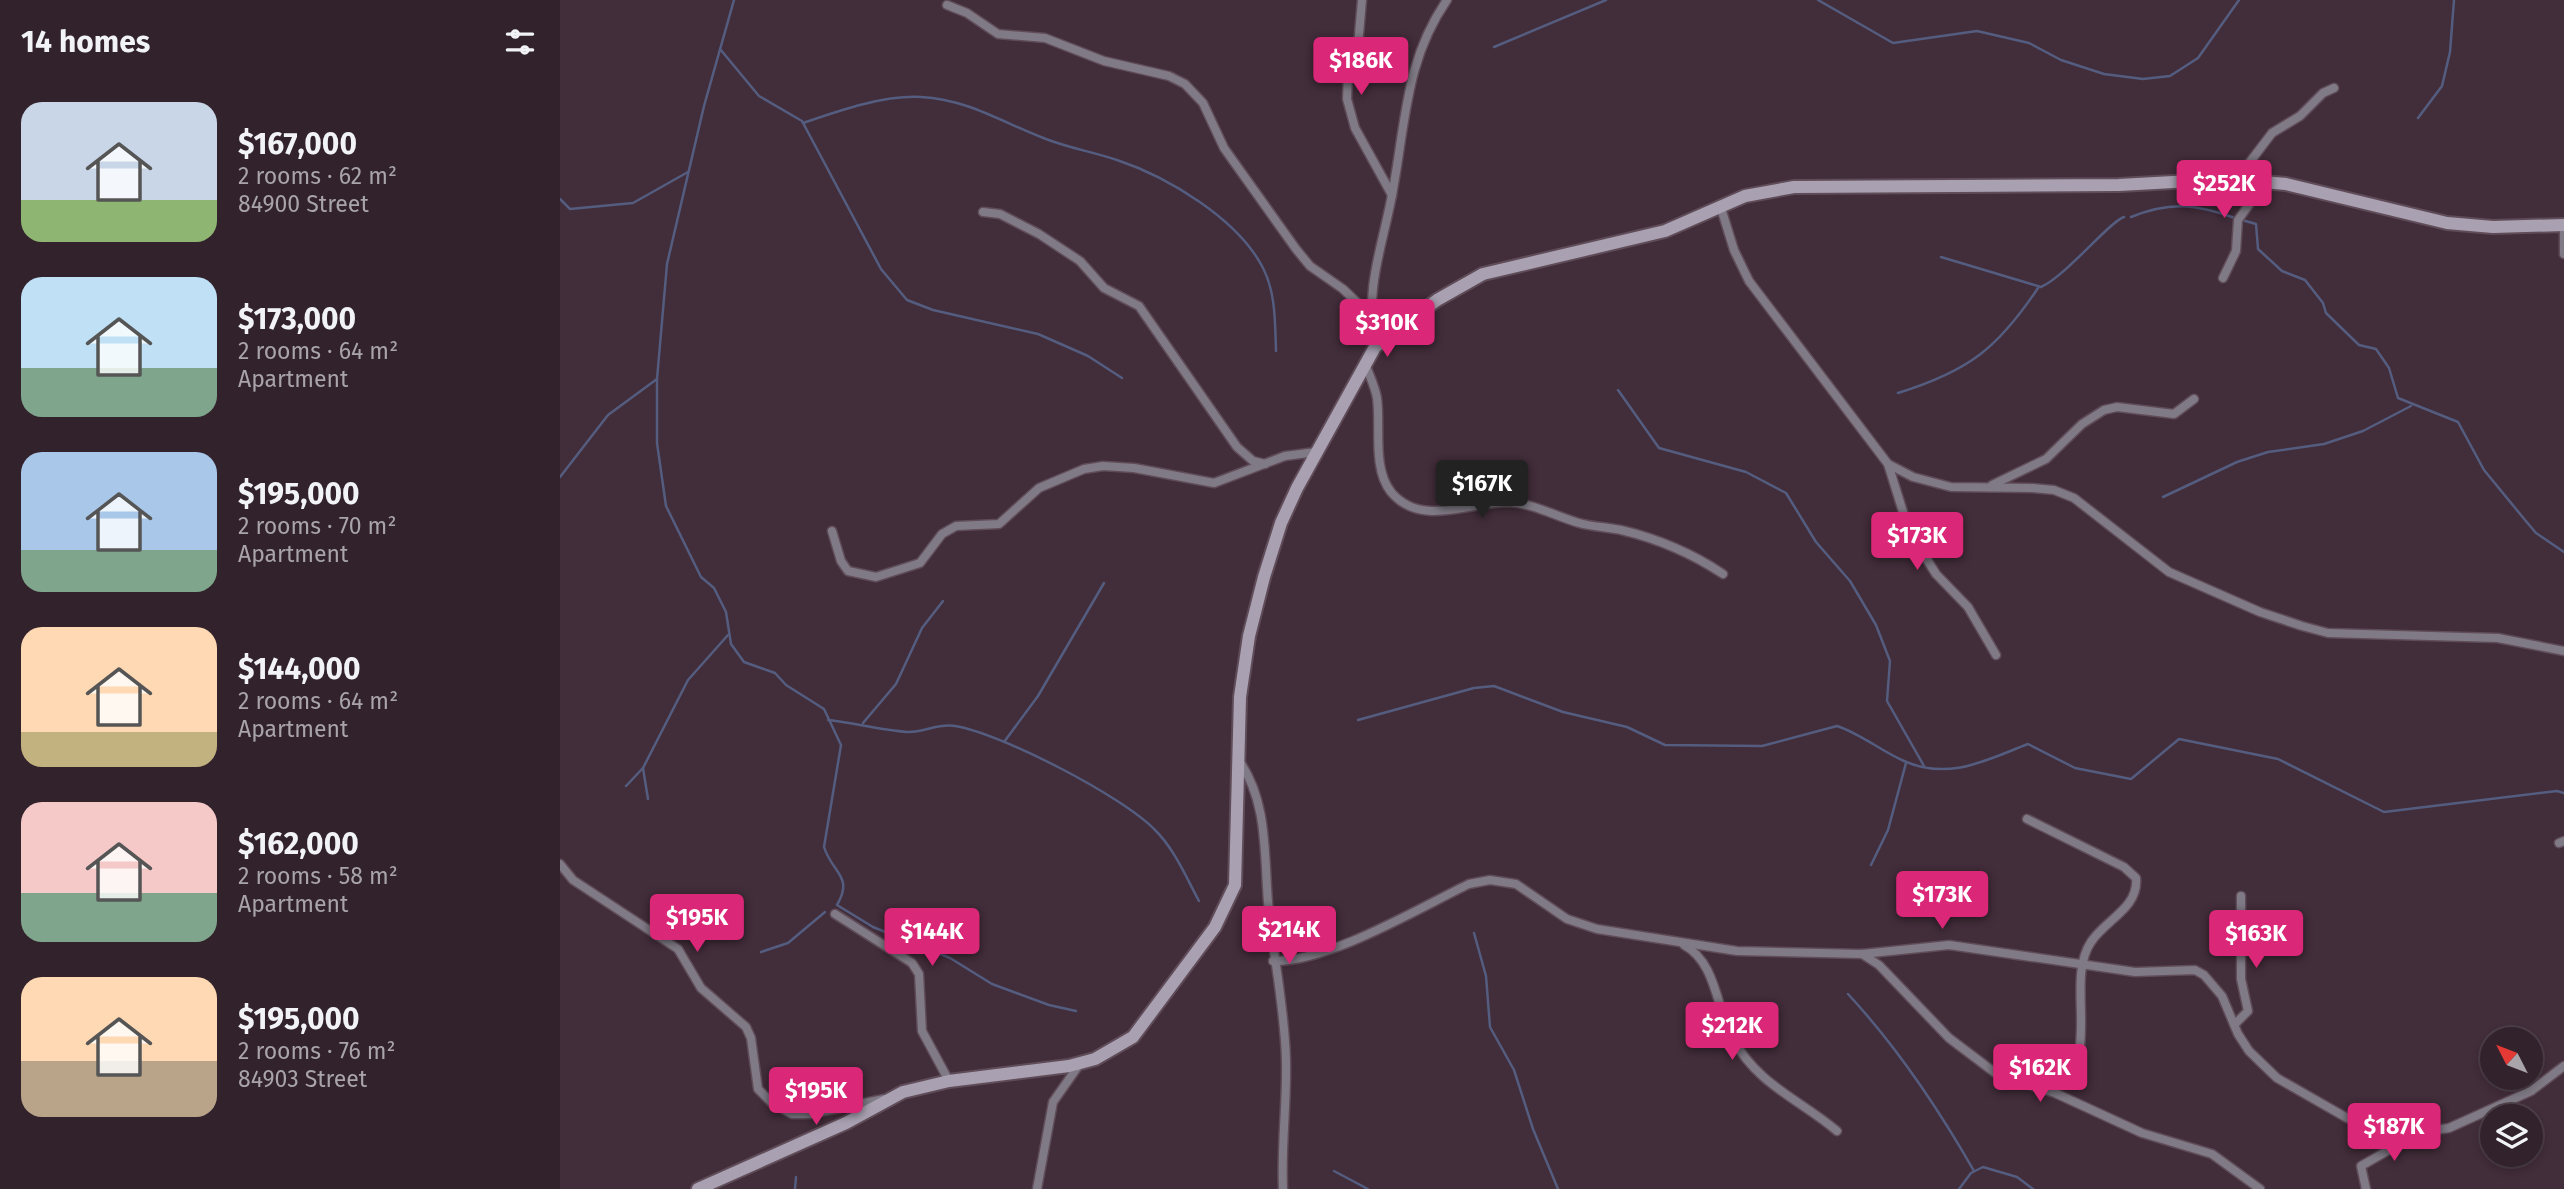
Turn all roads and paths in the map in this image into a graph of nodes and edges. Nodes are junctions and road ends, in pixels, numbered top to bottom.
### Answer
1 (1362, 0) edge
2 (1447, 0) edge
3 (947, 5) dead end
4 (2334, 88) dead end
5 (2237, 179) junction
6 (2266, 181) junction
7 (1392, 195) junction
8 (1721, 208) junction
9 (983, 212) dead end
10 (2564, 225) edge
11 (2564, 254) edge
12 (2224, 278) dead end
13 (1369, 314) junction
14 (1374, 347) junction
15 (1365, 363) junction
16 (2194, 399) dead end
17 (1316, 452) junction
18 (1265, 464) junction
19 (1888, 464) junction
20 (1986, 488) junction
21 (832, 531) dead end
22 (1723, 574) dead end
23 (2564, 651) edge
24 (1996, 655) dead end
25 (1238, 759) junction
26 (2027, 819) dead end
27 (560, 864) edge
28 (2242, 896) dead end
29 (835, 914) dead end
30 (1679, 942) junction
31 (1862, 954) junction
32 (1273, 961) junction
33 (2081, 962) junction
34 (2235, 1024) junction
35 (2079, 1052) dead end
36 (1081, 1063) junction
37 (2564, 1066) edge
38 (949, 1082) junction
39 (885, 1099) junction
40 (1837, 1131) dead end
41 (2409, 1134) junction
42 (698, 1189) edge
43 (1037, 1189) edge
44 (1283, 1189) edge
45 (2260, 1189) edge
46 (2366, 1189) edge

1 - 7 street
2 - 7 street
3 - 13 street
4 - 5 street
5 - 6 street
5 - 8 street
6 - 10 street
6 - 12 street
7 - 13 street
8 - 14 street
8 - 19 street
9 - 18 street
10 - 11 street
13 - 14 street
14 - 15 street
15 - 17 street
15 - 22 street
16 - 20 street
17 - 18 street
17 - 25 street
18 - 21 street
19 - 20 street
19 - 24 street
20 - 23 street
25 - 32 street
25 - 36 street
26 - 33 street
27 - 39 street
28 - 34 street
29 - 38 street
30 - 31 street
30 - 32 street
30 - 40 street
31 - 33 street
31 - 45 street
32 - 44 street
33 - 34 street
33 - 35 street
34 - 41 street
36 - 38 street
36 - 43 street
37 - 41 street
38 - 39 street
39 - 42 street
41 - 46 street

